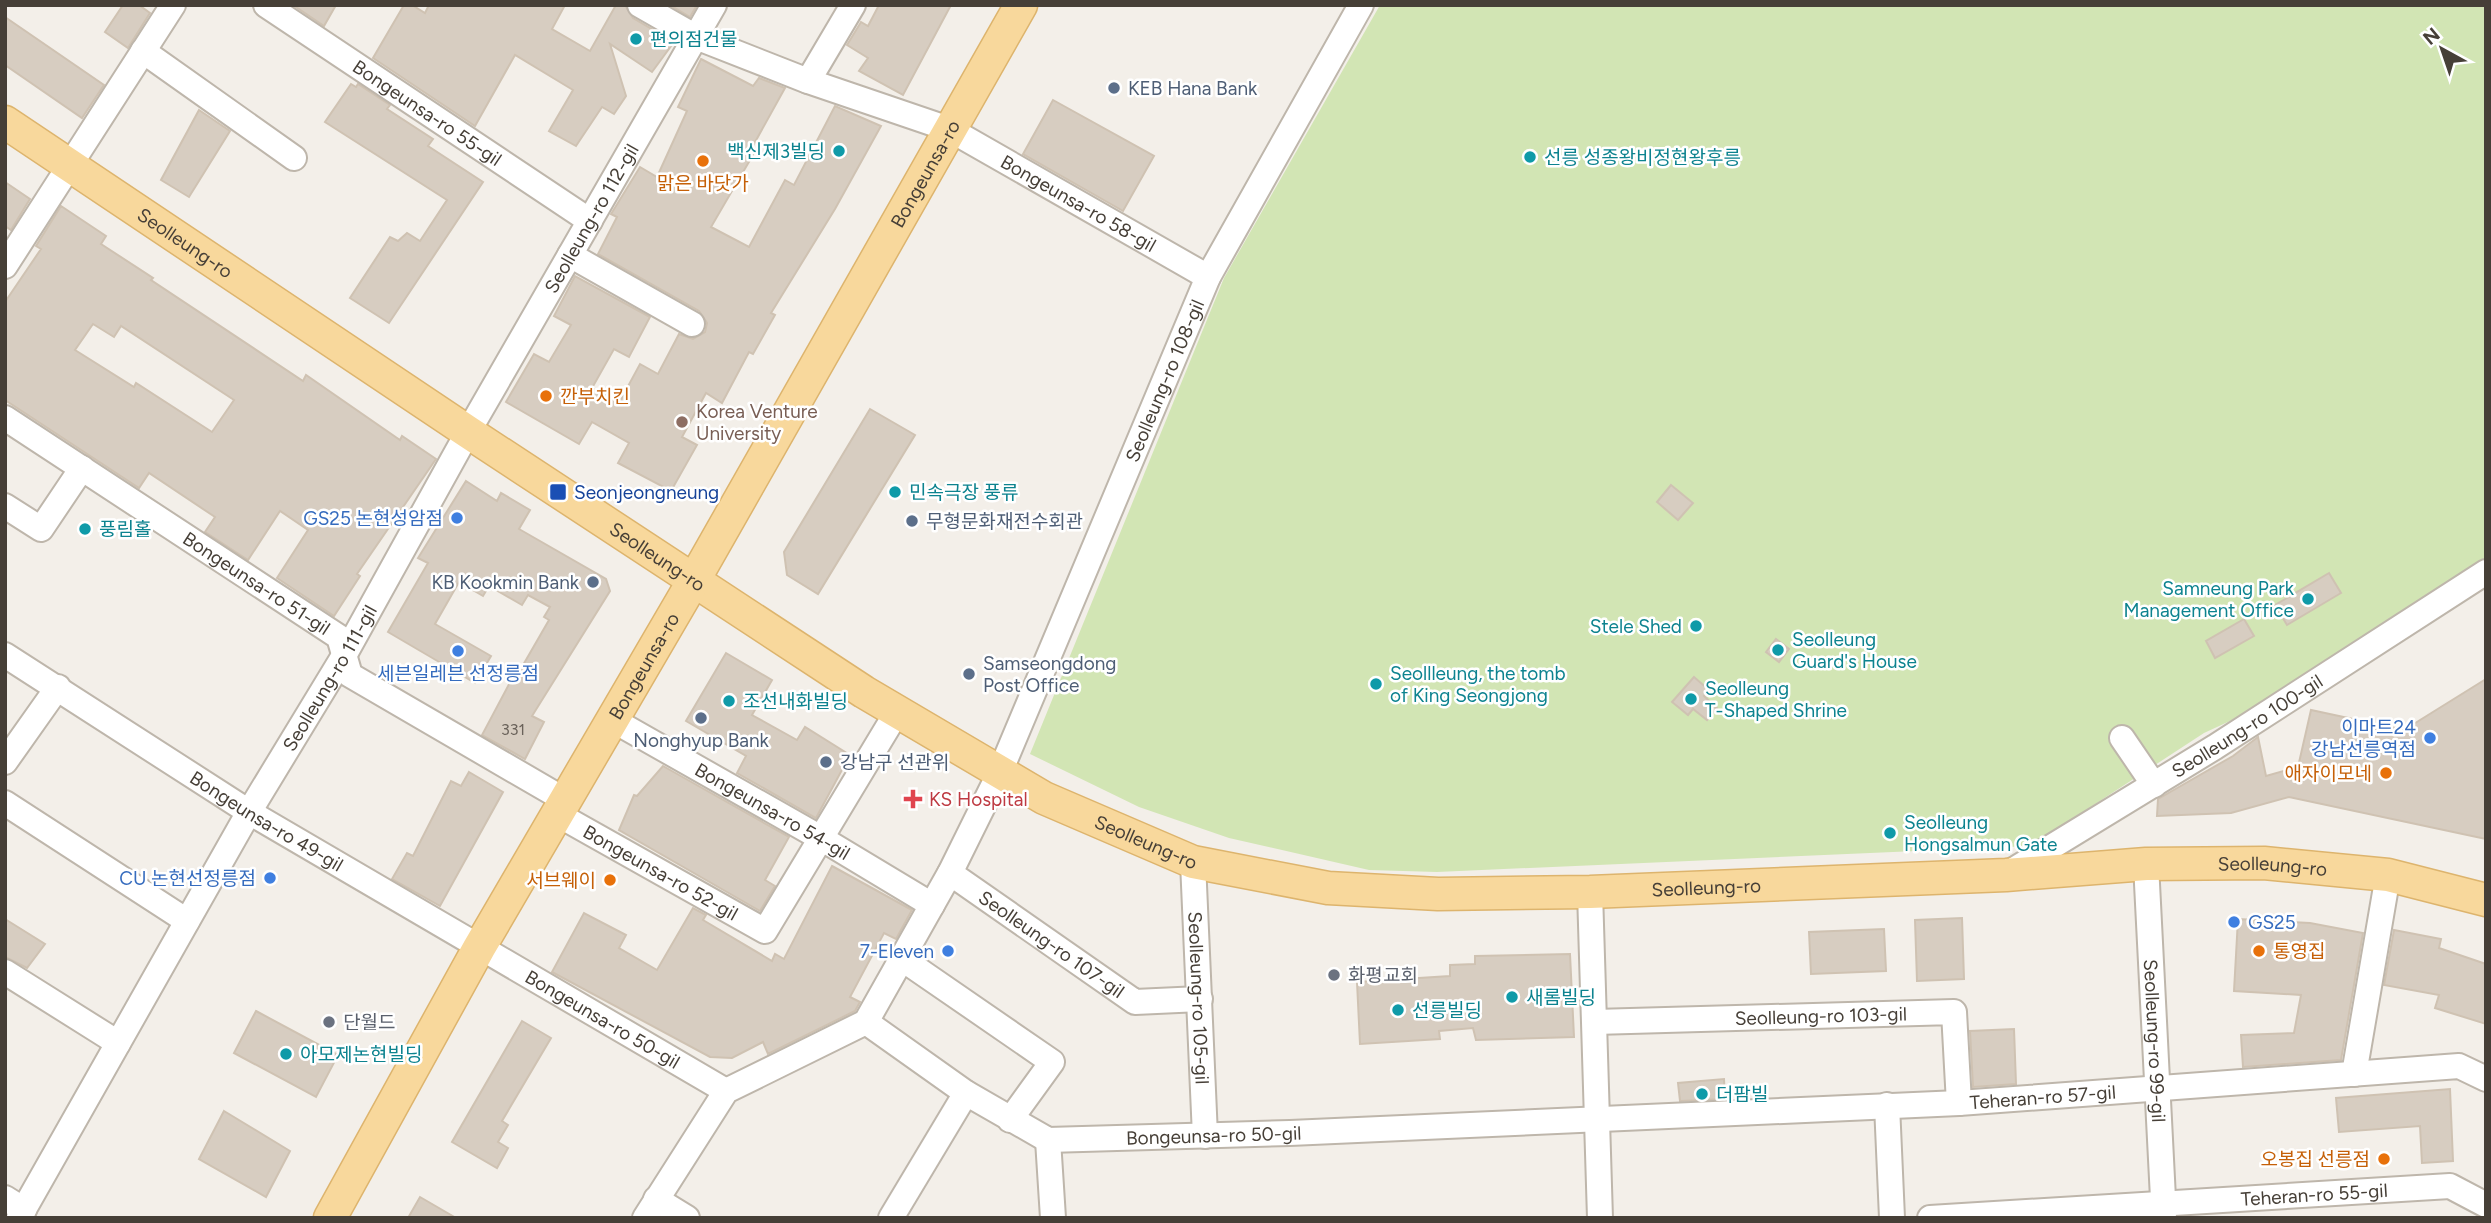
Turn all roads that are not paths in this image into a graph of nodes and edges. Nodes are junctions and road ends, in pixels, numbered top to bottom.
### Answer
1 (173, 5) edge
2 (266, 5) edge
3 (640, 5) edge
4 (714, 5) edge
5 (853, 5) edge
6 (1021, 5) edge
7 (1361, 5) edge
8 (696, 37) junction
9 (143, 51) junction
10 (808, 81) junction
11 (5, 122) edge
12 (949, 129) junction
13 (294, 158) dead end
14 (68, 167) junction
15 (590, 221) junction
16 (570, 254) junction
17 (5, 266) edge
18 (1208, 277) junction
19 (692, 324) dead end
20 (5, 418) edge
21 (468, 432) junction
22 (82, 468) junction
23 (5, 506) edge
24 (2486, 572) edge
25 (694, 580) junction
26 (345, 654) junction
27 (5, 655) edge
28 (58, 687) junction
29 (897, 712) junction
30 (611, 719) junction
31 (2122, 738) dead end
32 (5, 762) edge
33 (1000, 772) junction
34 (2154, 785) junction
35 (5, 803) edge
36 (561, 807) junction
37 (249, 812) junction
38 (819, 837) junction
39 (1194, 862) junction
40 (2146, 864) junction
41 (950, 873) junction
42 (2006, 875) junction
43 (2388, 875) junction
44 (1590, 892) junction
45 (2486, 900) edge
46 (932, 905) junction
47 (187, 921) junction
48 (479, 948) junction
49 (901, 958) junction
50 (5, 972) edge
51 (1200, 999) junction
52 (866, 1022) junction
53 (1595, 1022) junction
54 (118, 1044) junction
55 (2354, 1074) junction
56 (2486, 1079) edge
57 (2159, 1086) junction
58 (726, 1091) junction
59 (966, 1093) junction
60 (1959, 1103) junction
61 (1886, 1105) junction
62 (1010, 1119) junction
63 (1597, 1120) junction
64 (1205, 1136) junction
65 (1048, 1140) junction
66 (2486, 1205) edge
67 (651, 1208) edge
68 (16, 1209) edge
69 (2164, 1211) edge
70 (330, 1218) edge
71 (687, 1218) edge
72 (891, 1218) edge
73 (1053, 1218) edge
74 (1600, 1218) edge
75 (1892, 1218) edge
76 (1930, 1218) edge

1 - 9 street
2 - 15 street, Bongeunsa-ro 55-gil
3 - 8 street, Bongeunsa-ro 58-gil
4 - 8 street, Seolleung-ro 112-gil
5 - 10 street
6 - 12 main road, Bongeunsa-ro
7 - 18 street, Seolleung-ro 108-gil
8 - 10 street, Bongeunsa-ro 58-gil
8 - 15 street, Seolleung-ro 112-gil
9 - 13 street
9 - 14 street
10 - 12 street, Bongeunsa-ro 58-gil
11 - 14 main road, Seolleung-ro
12 - 18 street, Bongeunsa-ro 58-gil
12 - 25 main road, Bongeunsa-ro
14 - 17 street
14 - 21 main road, Seolleung-ro
15 - 16 street, Seolleung-ro 112-gil
16 - 19 street
16 - 21 street, Seolleung-ro 112-gil
18 - 33 street, Seolleung-ro 108-gil
20 - 22 street, Bongeunsa-ro 51-gil
21 - 25 main road, Seolleung-ro
21 - 26 street, Seolleung-ro 111-gil
22 - 23 street
22 - 26 street, Bongeunsa-ro 51-gil
24 - 34 street, Seolleung-ro 100-gil
25 - 29 main road, Seolleung-ro
25 - 30 main road, Bongeunsa-ro
26 - 36 street, Bongeunsa-ro 51-gil
26 - 37 street, Seolleung-ro 111-gil
27 - 28 street, Bongeunsa-ro 49-gil
28 - 32 street
28 - 37 street, Bongeunsa-ro 49-gil
29 - 33 main road, Seolleung-ro
29 - 38 street
30 - 36 main road, Bongeunsa-ro
30 - 38 street, Bongeunsa-ro 54-gil
31 - 34 street
33 - 39 main road, Seolleung-ro
33 - 41 street
34 - 42 street, Seolleung-ro 100-gil
35 - 47 street
36 - 38 street, Bongeunsa-ro 52-gil
36 - 48 main road, Bongeunsa-ro
37 - 47 street, Seolleung-ro 111-gil
37 - 48 street, Bongeunsa-ro 49-gil
38 - 46 street, Bongeunsa-ro 54-gil
39 - 44 main road, Seolleung-ro
39 - 51 street, Seolleung-ro 105-gil
40 - 42 main road, Seolleung-ro
40 - 43 main road, Seolleung-ro
40 - 57 street, Seolleung-ro 99-gil
41 - 46 street
41 - 51 street, Seolleung-ro 107-gil
42 - 44 main road, Seolleung-ro
43 - 45 main road, Seolleung-ro
43 - 55 street
44 - 53 street
46 - 49 street
47 - 54 street, Seolleung-ro 111-gil
48 - 58 street, Bongeunsa-ro 50-gil
48 - 70 main road, Bongeunsa-ro
49 - 52 street
49 - 62 street
50 - 54 street
51 - 64 street, Seolleung-ro 105-gil
52 - 58 street
52 - 59 street
53 - 60 street, Seolleung-ro 103-gil
53 - 63 street
54 - 68 street, Seolleung-ro 111-gil
55 - 56 street, Teheran-ro 57-gil
55 - 57 street, Teheran-ro 57-gil
57 - 60 street, Teheran-ro 57-gil
57 - 69 street, Seolleung-ro 99-gil
58 - 67 street
59 - 62 street
59 - 72 street
60 - 61 street, Teheran-ro 57-gil
61 - 63 street, Teheran-ro 57-gil
61 - 75 street
62 - 65 street
63 - 64 street, Bongeunsa-ro 50-gil
63 - 74 street
64 - 65 street, Bongeunsa-ro 50-gil
65 - 73 street
66 - 69 street, Teheran-ro 55-gil
67 - 71 street
69 - 76 street, Teheran-ro 55-gil

